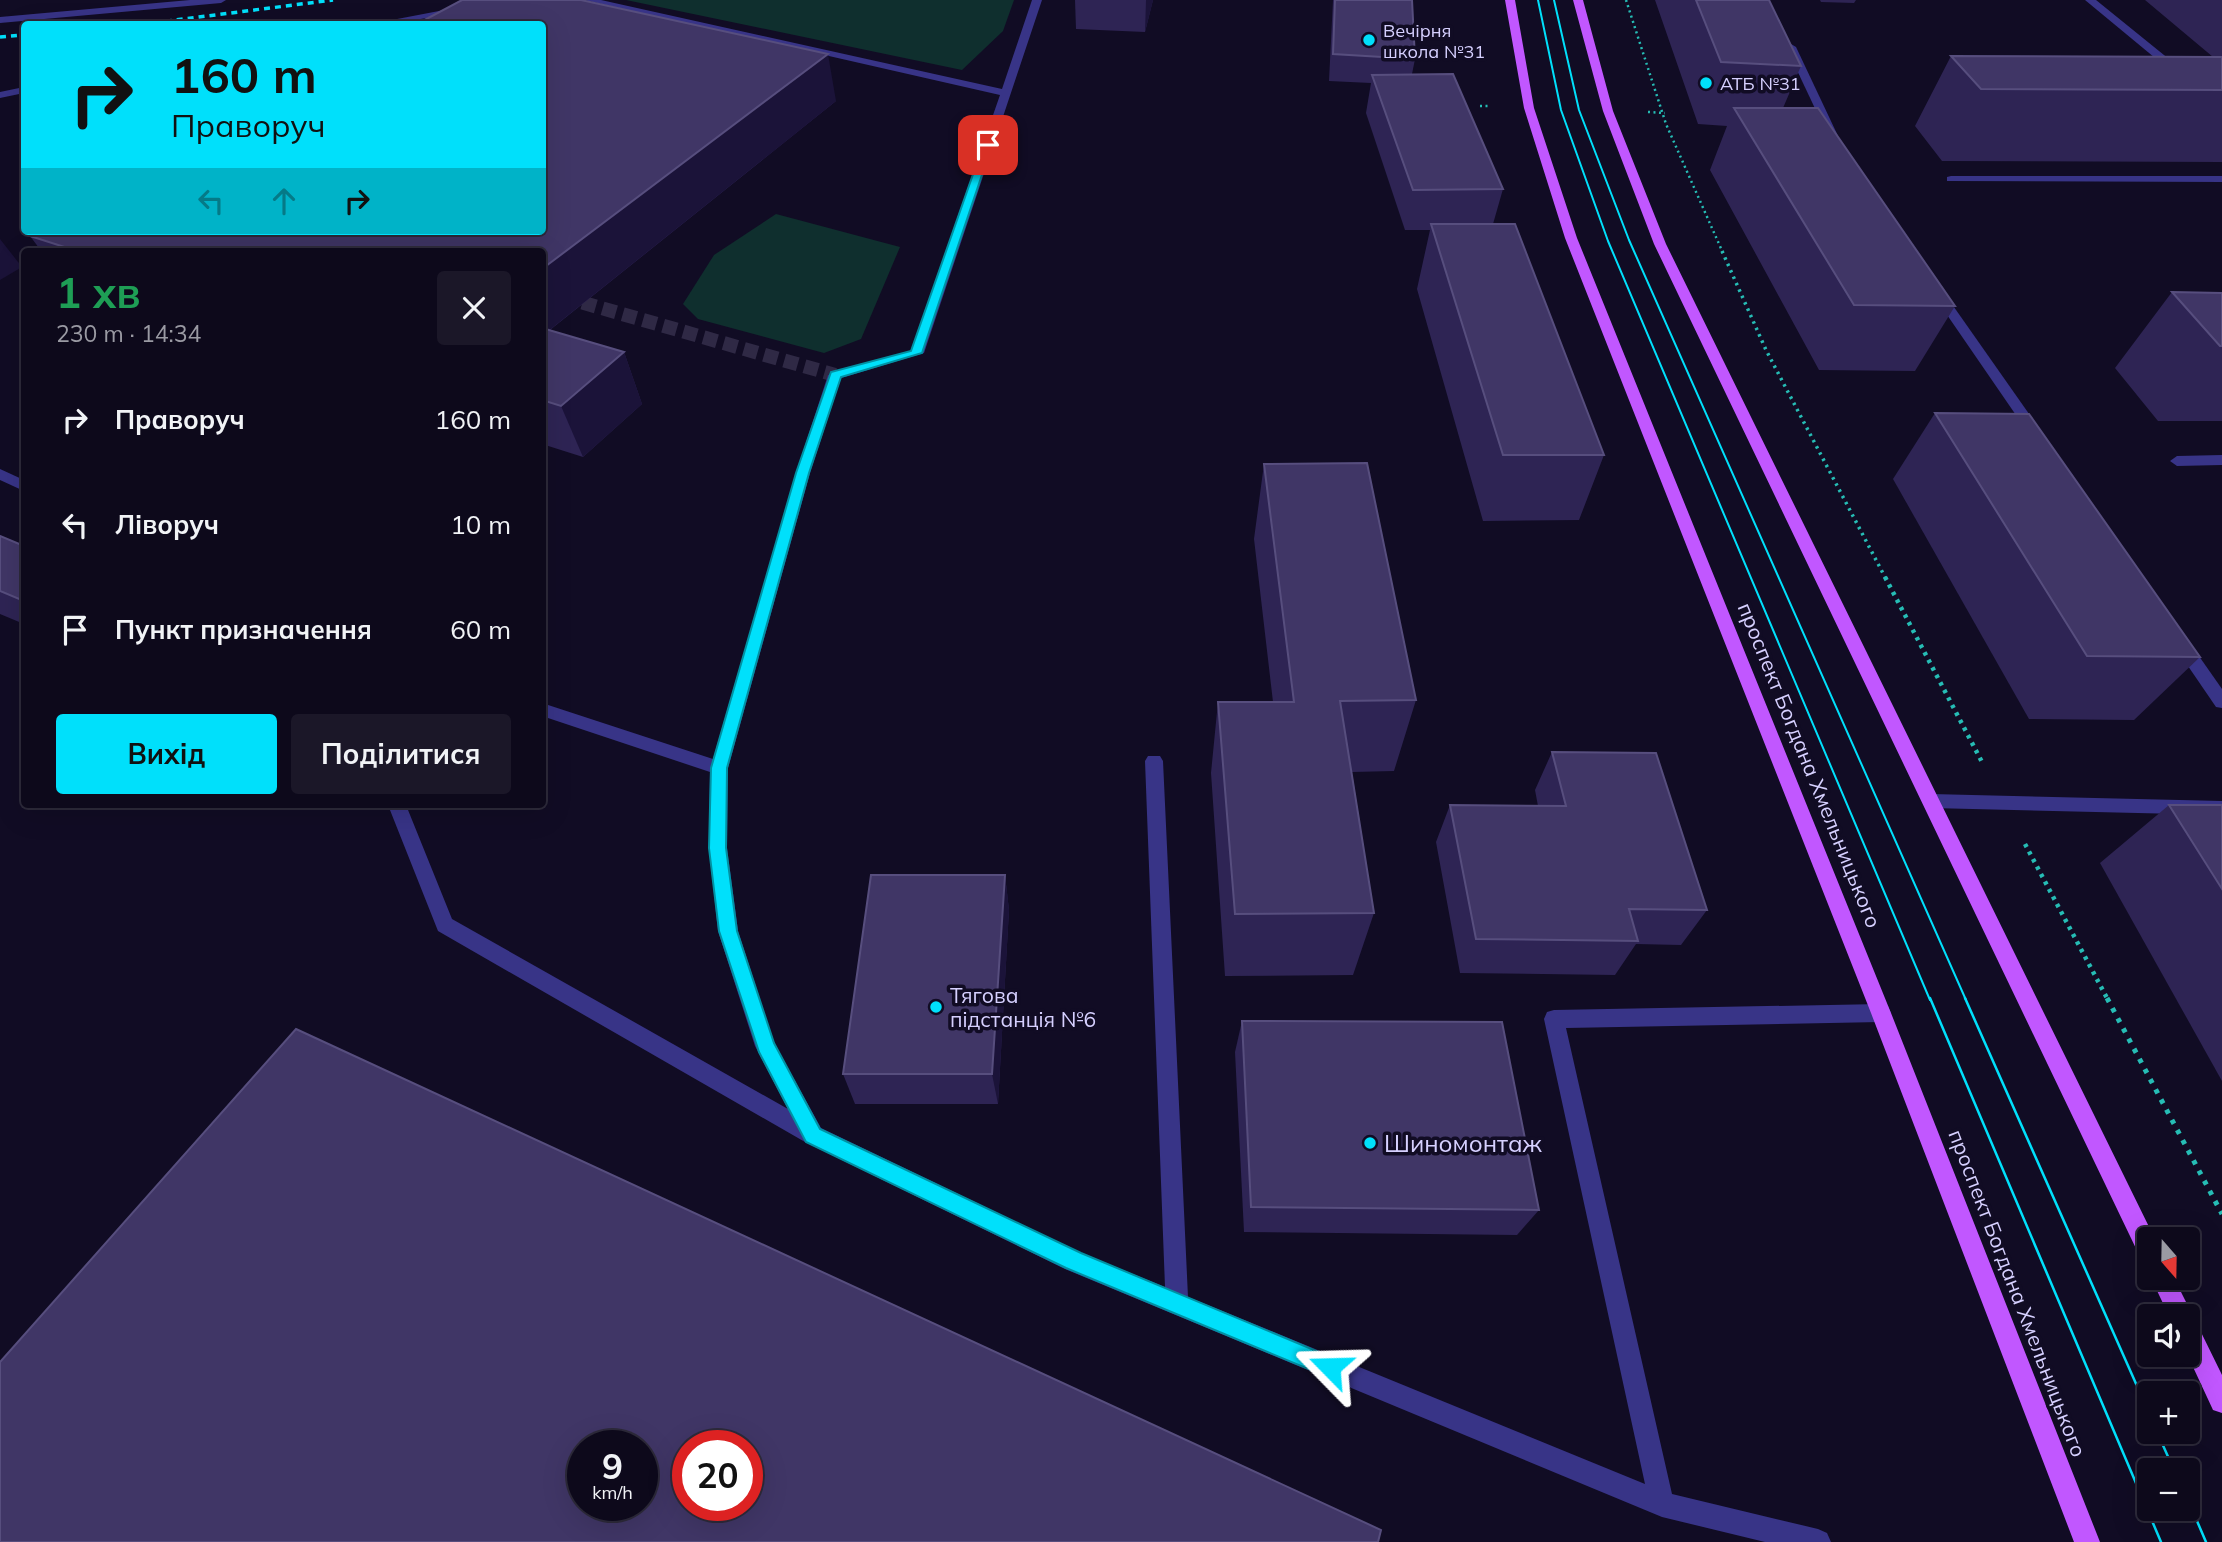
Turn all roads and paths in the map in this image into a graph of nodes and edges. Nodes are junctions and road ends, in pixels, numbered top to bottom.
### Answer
1 (221, 0) edge
2 (589, 0) edge
3 (1037, 0) edge
4 (1510, 0) edge
5 (1578, 0) edge
6 (1626, 0) edge
7 (2090, 0) edge
8 (468, 9) edge
9 (0, 20) edge
10 (394, 21) edge
11 (1786, 38) edge
12 (2181, 74) edge
13 (21, 91) edge
14 (1005, 93) junction
15 (0, 95) edge
16 (1840, 150) edge
17 (2222, 178) edge
18 (1951, 179) dead end
19 (1934, 286) edge
20 (2043, 444) edge
21 (2222, 460) edge
22 (2177, 461) dead end
23 (0, 474) edge
24 (21, 484) edge
25 (2175, 635) edge
26 (2222, 702) edge
27 (546, 710) edge
28 (1154, 761) dead end
29 (719, 768) junction
30 (1931, 802) junction
31 (2004, 803) junction
32 (398, 808) edge
33 (2222, 808) edge
34 (1881, 1013) junction
35 (813, 1135) junction
36 (2222, 1214) edge
37 (2137, 1227) edge
38 (1177, 1304) junction
39 (2200, 1355) edge
40 (2222, 1401) edge
41 (1662, 1504) junction
42 (1818, 1542) edge
43 (2087, 1542) edge

1 - 9 street
2 - 14 street
3 - 14 street
4 - 34 main road, проспект Богдана Хмельницького
5 - 30 main road
6 - 31 path
7 - 12 street
8 - 10 street
11 - 16 street
13 - 15 street
14 - 29 street
17 - 18 street
19 - 20 street
21 - 22 street
23 - 24 street
25 - 26 street
27 - 29 street
28 - 38 street
29 - 35 street
30 - 31 street
30 - 37 main road
31 - 33 street
31 - 36 path
32 - 35 street
34 - 41 street
34 - 43 main road, проспект Богдана Хмельницького
35 - 38 street
38 - 41 street
39 - 40 main road
41 - 42 street

